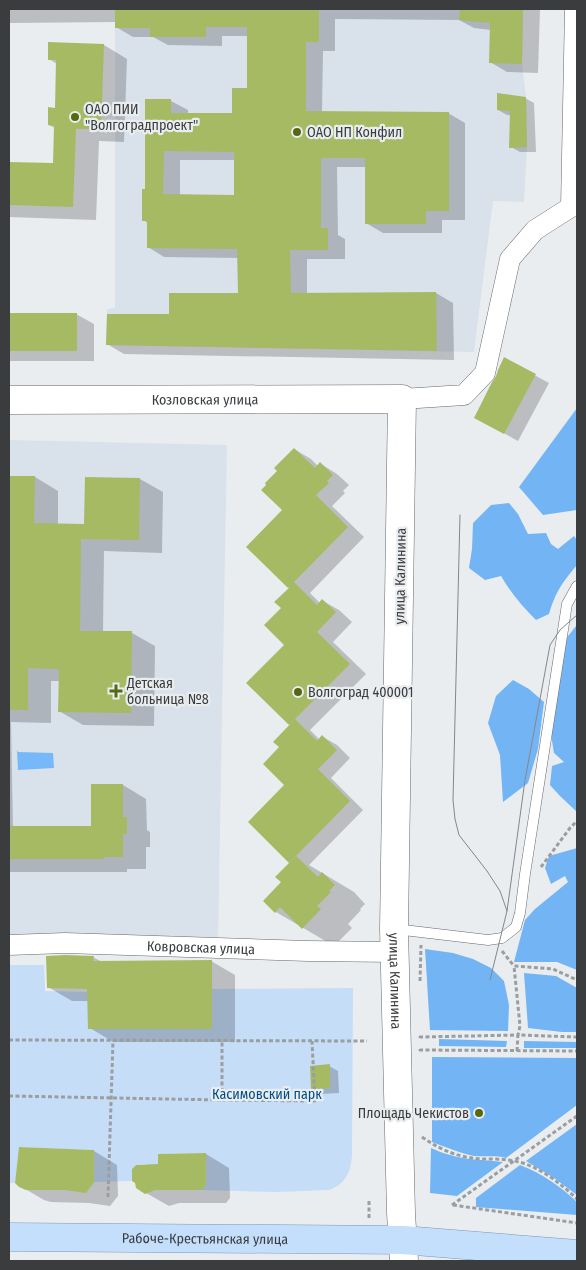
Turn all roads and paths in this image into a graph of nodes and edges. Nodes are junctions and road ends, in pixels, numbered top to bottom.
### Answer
1 (576, 9) edge
2 (402, 399) junction
3 (9, 400) edge
4 (577, 586) edge
5 (577, 820) edge
6 (523, 891) junction
7 (394, 940) junction
8 (9, 945) edge
9 (577, 980) edge
10 (518, 1035) junction
11 (577, 1037) edge
12 (9, 1040) edge
13 (113, 1041) junction
14 (222, 1041) junction
15 (312, 1041) junction
16 (368, 1041) dead end
17 (517, 1051) junction
18 (577, 1051) edge
19 (9, 1096) edge
20 (111, 1098) junction
21 (222, 1100) junction
22 (577, 1116) edge
23 (419, 1135) dead end
24 (514, 1161) junction
25 (108, 1197) dead end
26 (577, 1199) edge
27 (577, 1223) edge
28 (9, 1236) edge
29 (403, 1251) edge
30 (577, 1254) edge

1 - 2 street
2 - 3 street, Козловская улица
2 - 7 street, улица Калинина
4 - 6 lane
5 - 6 path
6 - 7 lane
7 - 8 street, Ковровская улица
7 - 29 street, улица Калинина
9 - 10 path
10 - 11 path
10 - 17 path
10 - 17 path
12 - 13 path
13 - 14 path
13 - 20 path
14 - 15 path
14 - 21 path
15 - 16 path
15 - 21 path
17 - 18 path
19 - 20 path
20 - 21 path
20 - 25 path
22 - 24 path
23 - 24 path
24 - 26 path
24 - 27 path
28 - 29 main road, Рабоче-Крестьянская улица
29 - 30 main road, Рабоче-Крестьянская улица

